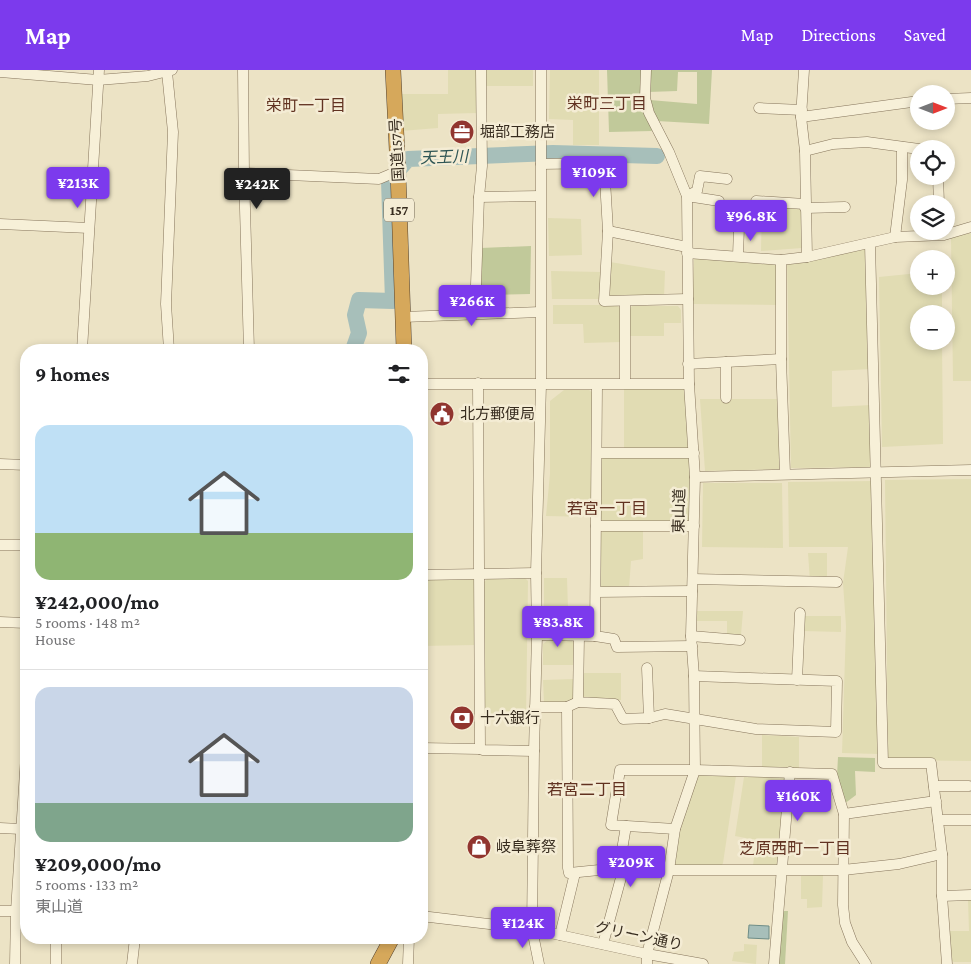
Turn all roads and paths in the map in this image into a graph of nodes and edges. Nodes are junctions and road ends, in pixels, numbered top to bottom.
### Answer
1 (243, 70) edge
2 (392, 70) edge
3 (481, 70) edge
4 (541, 70) edge
5 (646, 70) edge
6 (804, 70) edge
7 (170, 71) edge
8 (0, 72) edge
9 (98, 75) edge
10 (971, 98) edge
11 (955, 99) edge
12 (910, 102) edge
13 (759, 108) dead end
14 (802, 113) junction
15 (902, 147) junction
16 (910, 148) edge
17 (805, 151) junction
18 (541, 164) junction
19 (398, 171) junction
20 (244, 173) junction
21 (727, 179) dead end
22 (540, 196) junction
23 (687, 196) junction
24 (479, 197) junction
25 (719, 201) dead end
26 (756, 201) dead end
27 (805, 206) junction
28 (845, 207) dead end
29 (0, 224) edge
30 (738, 227) dead end
31 (971, 227) edge
32 (89, 228) junction
33 (955, 230) edge
34 (608, 231) junction
35 (910, 236) edge
36 (895, 237) junction
37 (870, 244) junction
38 (687, 250) junction
39 (738, 256) junction
40 (807, 257) junction
41 (781, 260) junction
42 (688, 299) junction
43 (625, 302) junction
44 (540, 312) junction
45 (475, 314) junction
46 (403, 318) junction
47 (82, 344) edge
48 (169, 344) edge
49 (249, 344) edge
50 (404, 344) edge
51 (781, 359) junction
52 (726, 362) junction
53 (688, 364) junction
54 (478, 383) junction
55 (625, 383) junction
56 (428, 384) edge
57 (541, 384) junction
58 (689, 384) junction
59 (597, 385) junction
60 (726, 398) dead end
61 (597, 453) junction
62 (694, 453) junction
63 (0, 464) edge
64 (20, 465) edge
65 (971, 470) edge
66 (877, 473) junction
67 (785, 474) junction
68 (695, 477) junction
69 (596, 526) junction
70 (694, 526) junction
71 (0, 545) edge
72 (20, 545) edge
73 (536, 573) junction
74 (480, 574) junction
75 (428, 575) edge
76 (692, 580) junction
77 (836, 582) dead end
78 (692, 591) junction
79 (596, 592) junction
80 (800, 613) dead end
81 (0, 622) edge
82 (20, 623) edge
83 (537, 635) junction
84 (578, 636) junction
85 (595, 636) junction
86 (740, 640) dead end
87 (691, 641) junction
88 (647, 668) dead end
89 (694, 676) junction
90 (797, 680) junction
91 (578, 702) junction
92 (535, 707) junction
93 (567, 707) junction
94 (649, 718) junction
95 (695, 720) junction
96 (428, 748) edge
97 (480, 749) junction
98 (534, 751) junction
99 (695, 770) junction
100 (790, 772) junction
101 (934, 786) junction
102 (969, 786) dead end
103 (936, 801) junction
104 (844, 814) junction
105 (938, 820) junction
106 (971, 820) edge
107 (626, 826) junction
108 (0, 828) edge
109 (20, 829) edge
110 (675, 829) junction
111 (942, 854) junction
112 (619, 868) junction
113 (669, 870) junction
114 (782, 870) junction
115 (843, 870) junction
116 (575, 873) junction
117 (971, 895) edge
118 (942, 896) junction
119 (0, 911) edge
120 (20, 911) edge
121 (428, 917) edge
122 (20, 920) edge
123 (532, 929) junction
124 (560, 935) junction
125 (56, 944) edge
126 (134, 944) edge
127 (389, 944) edge
128 (409, 944) edge
129 (603, 944) junction
130 (647, 959) edge
131 (15, 964) edge
132 (56, 964) edge
133 (132, 964) edge
134 (378, 964) edge
135 (408, 964) edge
136 (539, 964) edge
137 (702, 964) edge
138 (774, 964) edge
139 (866, 964) edge
140 (947, 964) edge

1 - 20 street
2 - 19 highway, 国道157号 / 157
3 - 24 street
4 - 18 street
5 - 23 street, 東山道
6 - 14 street
7 - 9 street
7 - 48 street
8 - 9 street
9 - 32 street
10 - 11 street
12 - 14 street
13 - 14 street
14 - 17 street
15 - 16 street
15 - 17 street
15 - 36 street
17 - 27 street
18 - 22 street
18 - 34 street
19 - 20 street
19 - 46 highway, 国道157号 / 157
20 - 49 street
21 - 23 street
22 - 24 street
22 - 44 street
23 - 25 street
23 - 38 street, 東山道
24 - 45 street
26 - 27 street
27 - 28 street
27 - 40 street
29 - 32 street
30 - 39 street
31 - 33 street
32 - 47 street
34 - 38 street
34 - 43 street
35 - 36 street
36 - 37 street
37 - 40 street
37 - 66 street
38 - 39 street
38 - 42 street, 東山道
39 - 41 street
40 - 41 street
41 - 51 street
42 - 43 street
42 - 53 street, 東山道
43 - 55 street
44 - 45 street
44 - 57 street
45 - 46 street
46 - 50 highway, 国道157号 / 157
51 - 52 street
51 - 67 street
52 - 53 street
52 - 60 street
53 - 58 street, 東山道
54 - 56 street
54 - 57 street
54 - 74 street
55 - 58 street
55 - 59 street
57 - 59 street
57 - 73 street
58 - 62 street, 東山道
59 - 61 street
61 - 62 street
61 - 69 street
62 - 68 street, 東山道
63 - 64 street
65 - 66 street
66 - 67 street
66 - 101 street
67 - 68 street
68 - 70 street, 東山道
69 - 70 street
69 - 79 street
70 - 76 street, 東山道
71 - 72 street
73 - 74 street
73 - 83 street
74 - 75 street
74 - 97 street
76 - 77 street
76 - 78 street, 東山道
78 - 79 street
78 - 87 street, 東山道
79 - 85 street
80 - 90 street
81 - 82 street
83 - 84 street
83 - 92 street
84 - 85 street
84 - 91 street
85 - 87 street
86 - 87 street
87 - 89 street, 東山道
88 - 94 street
89 - 90 street
89 - 95 street, 東山道
90 - 95 street
91 - 93 street
91 - 94 street
92 - 93 street
92 - 98 street
93 - 116 street
94 - 95 street
95 - 99 street, 東山道
96 - 97 street
97 - 98 street
98 - 123 street
99 - 100 street
99 - 107 street
99 - 110 street, 東山道
100 - 104 street
100 - 114 street
101 - 102 street
101 - 103 street
103 - 104 street
103 - 105 street
104 - 115 street
105 - 106 street
105 - 111 street
107 - 110 street
107 - 112 street
108 - 109 street
110 - 113 street, 東山道
111 - 115 street
111 - 118 street
112 - 116 street
112 - 129 street
113 - 114 street
113 - 130 street, 東山道
114 - 115 street
114 - 138 street
115 - 139 street
116 - 124 street
117 - 118 street
118 - 140 street
119 - 120 street
121 - 123 street, グリーン通り
122 - 131 street
123 - 124 street, グリーン通り
123 - 136 street
124 - 129 street, グリーン通り
125 - 132 street
126 - 133 street
127 - 134 highway
128 - 135 street
129 - 130 street, グリーン通り
130 - 137 street, グリーン通り

